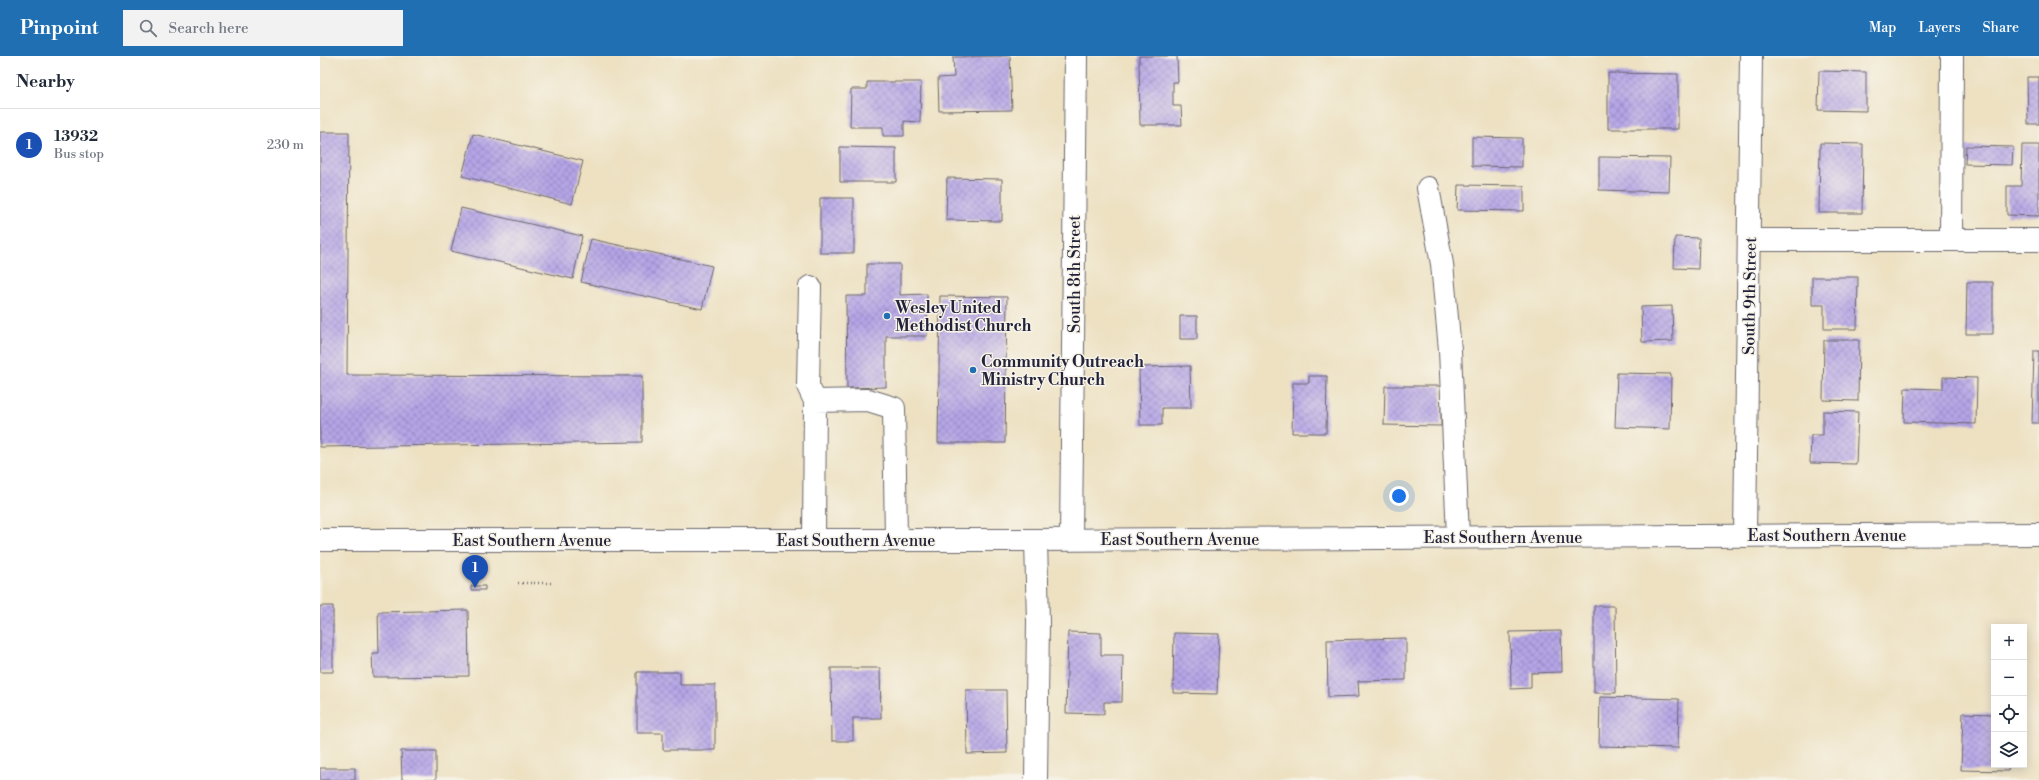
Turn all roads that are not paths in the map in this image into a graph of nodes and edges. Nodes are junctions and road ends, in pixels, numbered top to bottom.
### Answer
1 (1076, 56) edge
2 (1751, 56) edge
3 (1952, 56) edge
4 (1428, 188) dead end
5 (1749, 240) junction
6 (1951, 240) junction
7 (2039, 240) edge
8 (810, 287) dead end
9 (815, 401) junction
10 (2039, 534) edge
11 (1745, 536) junction
12 (1458, 537) junction
13 (1071, 539) junction
14 (320, 540) edge
15 (814, 540) junction
16 (896, 540) junction
17 (1036, 540) junction
18 (1036, 780) edge

1 - 13 main road, South 8th Street
2 - 5 main road, South 9th Street
3 - 6 main road
4 - 12 main road
5 - 6 main road
5 - 11 main road, South 9th Street
6 - 7 main road
8 - 9 main road
9 - 15 main road
9 - 16 main road
10 - 11 main road, East Southern Avenue
11 - 12 main road, East Southern Avenue
12 - 13 main road, East Southern Avenue
13 - 17 main road, East Southern Avenue
14 - 15 main road, East Southern Avenue
15 - 16 main road, East Southern Avenue
16 - 17 main road, East Southern Avenue
17 - 18 main road

